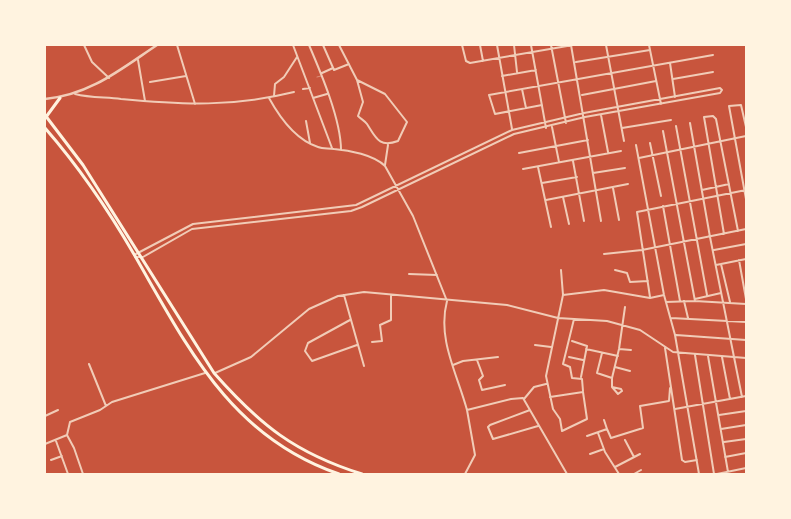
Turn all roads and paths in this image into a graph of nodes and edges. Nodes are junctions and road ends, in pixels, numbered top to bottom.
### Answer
1 (84, 45) edge
2 (157, 45) edge
3 (177, 45) edge
4 (293, 45) edge
5 (309, 45) edge
6 (323, 45) edge
7 (339, 45) edge
8 (462, 45) edge
9 (480, 45) edge
10 (497, 45) edge
11 (514, 45) edge
12 (531, 45) edge
13 (572, 45) edge
14 (606, 45) edge
15 (649, 45) edge
16 (551, 47) edge
17 (650, 50) junction
18 (533, 53) junction
19 (516, 55) junction
20 (713, 55) dead end
21 (608, 56) junction
22 (297, 57) junction
23 (499, 58) junction
24 (138, 60) junction
25 (483, 61) junction
26 (575, 62) junction
27 (670, 63) junction
28 (349, 64) junction
29 (653, 65) junction
30 (334, 69) junction
31 (536, 70) junction
32 (517, 72) junction
33 (610, 72) junction
34 (713, 72) dead end
35 (322, 74) junction
36 (186, 76) junction
37 (502, 76) junction
38 (109, 78) junction
39 (317, 78) dead end
40 (578, 79) junction
41 (673, 79) junction
42 (357, 80) junction
43 (656, 81) junction
44 (150, 82) dead end
45 (558, 82) junction
46 (538, 87) junction
47 (310, 88) junction
48 (303, 89) dead end
49 (522, 89) junction
50 (615, 90) junction
51 (294, 92) dead end
52 (505, 92) junction
53 (75, 94) junction
54 (328, 94) junction
55 (582, 95) junction
56 (675, 96) junction
57 (274, 97) junction
58 (60, 98) junction
59 (269, 98) junction
60 (314, 98) junction
61 (45, 99) edge
62 (659, 99) junction
63 (145, 101) junction
64 (676, 101) junction
65 (195, 104) junction
66 (660, 104) junction
67 (542, 105) junction
68 (617, 107) junction
69 (526, 108) junction
70 (510, 112) junction
71 (618, 112) junction
72 (584, 113) junction
73 (601, 115) junction
74 (46, 116) edge
75 (585, 117) junction
76 (564, 118) junction
77 (671, 120) dead end
78 (306, 121) dead end
79 (690, 122) dead end
80 (546, 123) junction
81 (566, 123) junction
82 (746, 124) edge
83 (552, 126) junction
84 (676, 126) dead end
85 (45, 128) edge
86 (546, 128) junction
87 (621, 128) junction
88 (512, 130) junction
89 (663, 131) dead end
90 (514, 134) junction
91 (746, 136) edge
92 (734, 139) junction
93 (491, 140) junction
94 (588, 140) junction
95 (720, 141) junction
96 (624, 142) dead end
97 (310, 143) junction
98 (493, 144) junction
99 (650, 144) dead end
100 (707, 144) junction
101 (388, 145) junction
102 (636, 145) dead end
103 (556, 146) junction
104 (694, 146) junction
105 (332, 148) junction
106 (341, 150) junction
107 (680, 150) junction
108 (621, 151) dead end
109 (666, 152) junction
110 (519, 153) dead end
111 (608, 153) junction
112 (652, 155) junction
113 (590, 156) junction
114 (639, 158) junction
115 (573, 160) junction
116 (558, 162) junction
117 (385, 166) junction
118 (538, 167) junction
119 (625, 168) dead end
120 (524, 170) dead end
121 (593, 173) junction
122 (577, 177) junction
123 (542, 183) junction
124 (628, 184) dead end
125 (729, 184) junction
126 (398, 186) junction
127 (613, 187) junction
128 (715, 187) junction
129 (400, 190) junction
130 (597, 190) junction
131 (701, 190) junction
132 (745, 190) edge
133 (731, 193) junction
134 (580, 194) junction
135 (661, 196) dead end
136 (717, 196) junction
137 (563, 197) junction
138 (703, 198) junction
139 (746, 199) edge
140 (546, 200) junction
141 (690, 201) junction
142 (676, 204) junction
143 (662, 206) junction
144 (648, 208) junction
145 (619, 220) dead end
146 (584, 221) dead end
147 (601, 221) dead end
148 (569, 224) dead end
149 (551, 227) dead end
150 (746, 229) edge
151 (738, 231) junction
152 (724, 234) junction
153 (710, 237) junction
154 (697, 239) junction
155 (682, 242) junction
156 (669, 244) junction
157 (746, 244) edge
158 (655, 248) junction
159 (642, 250) junction
160 (713, 250) junction
161 (140, 252) junction
162 (604, 254) dead end
163 (135, 256) junction
164 (143, 257) junction
165 (746, 259) edge
166 (739, 260) junction
167 (721, 264) junction
168 (716, 265) junction
169 (561, 270) dead end
170 (615, 270) dead end
171 (409, 274) dead end
172 (437, 275) junction
173 (648, 281) junction
174 (721, 293) junction
175 (344, 295) junction
176 (391, 295) junction
177 (564, 295) junction
178 (664, 295) junction
179 (707, 295) junction
180 (650, 298) junction
181 (746, 299) edge
182 (448, 300) junction
183 (695, 300) junction
184 (680, 301) junction
185 (684, 301) junction
186 (666, 302) junction
187 (730, 302) junction
188 (723, 303) junction
189 (746, 304) edge
190 (625, 307) dead end
191 (558, 318) junction
192 (671, 318) junction
193 (688, 318) junction
194 (574, 319) junction
195 (350, 320) junction
196 (728, 320) junction
197 (746, 322) edge
198 (623, 326) junction
199 (675, 335) junction
200 (732, 339) junction
201 (746, 340) edge
202 (572, 341) dead end
203 (372, 342) dead end
204 (357, 345) junction
205 (535, 345) dead end
206 (552, 347) junction
207 (665, 348) junction
208 (586, 349) junction
209 (619, 349) junction
210 (631, 350) dead end
211 (602, 353) junction
212 (678, 353) junction
213 (695, 355) junction
214 (618, 356) junction
215 (708, 356) junction
216 (722, 356) junction
217 (498, 357) dead end
218 (569, 357) dead end
219 (736, 357) junction
220 (746, 358) edge
221 (477, 360) junction
222 (584, 360) junction
223 (89, 364) dead end
224 (453, 365) junction
225 (364, 366) dead end
226 (615, 368) junction
227 (630, 371) dead end
228 (205, 373) junction
229 (214, 373) junction
230 (581, 377) dead end
231 (612, 378) junction
232 (546, 384) junction
233 (671, 384) junction
234 (505, 385) dead end
235 (612, 387) dead end
236 (583, 391) junction
237 (744, 396) edge
238 (550, 397) junction
239 (524, 399) junction
240 (730, 399) junction
241 (716, 401) junction
242 (702, 404) junction
243 (106, 406) junction
244 (688, 406) junction
245 (675, 409) junction
246 (58, 410) dead end
247 (467, 410) junction
248 (530, 410) junction
249 (746, 411) edge
250 (718, 415) junction
251 (45, 416) edge
252 (604, 420) dead end
253 (746, 425) edge
254 (538, 426) junction
255 (607, 429) junction
256 (720, 429) junction
257 (598, 433) junction
258 (67, 435) junction
259 (587, 436) dead end
260 (746, 439) edge
261 (625, 440) dead end
262 (56, 441) junction
263 (723, 442) junction
264 (45, 444) edge
265 (604, 449) junction
266 (746, 453) edge
267 (590, 454) dead end
268 (640, 454) dead end
269 (62, 456) junction
270 (725, 456) junction
271 (634, 457) junction
272 (51, 460) dead end
273 (697, 460) junction
274 (615, 467) junction
275 (746, 468) edge
276 (641, 470) dead end
277 (728, 472) junction
278 (68, 474) edge
279 (83, 474) edge
280 (340, 474) edge
281 (362, 474) edge
282 (465, 474) edge
283 (567, 474) edge
284 (618, 474) edge
285 (634, 474) edge
286 (699, 474) edge
287 (715, 474) edge

1 - 38 street
2 - 24 street
3 - 36 street
4 - 22 street
5 - 35 street
6 - 30 street
7 - 28 street
8 - 25 street
9 - 25 street
10 - 23 street
11 - 19 street
12 - 18 street
13 - 16 street
13 - 26 street
14 - 21 street
15 - 17 street
16 - 18 street
16 - 45 street
17 - 21 street
17 - 29 street
18 - 19 street
18 - 31 street
19 - 23 street
19 - 32 street
20 - 27 street
21 - 26 street
21 - 33 street
22 - 47 street
22 - 57 street
23 - 25 street
23 - 37 street
24 - 38 street
24 - 63 street
26 - 40 street
27 - 29 street
27 - 41 street
28 - 30 street
28 - 42 street
29 - 33 street
29 - 43 street
30 - 35 street
31 - 32 street
31 - 46 street
32 - 37 street
33 - 40 street
33 - 50 street
34 - 41 street
35 - 39 lane
35 - 54 street
36 - 44 street
36 - 65 street
37 - 52 street
38 - 53 street
40 - 45 street
40 - 55 street
41 - 56 street
42 - 101 street
42 - 101 street
43 - 50 street
43 - 62 street
45 - 46 street
45 - 76 street
46 - 49 street
46 - 67 street
47 - 48 street
47 - 60 street
49 - 52 street
49 - 69 street
50 - 55 street
50 - 68 street
51 - 57 street
52 - 70 street
52 - 70 street
53 - 58 street
53 - 63 street
54 - 60 street
54 - 106 street
55 - 72 street
56 - 62 street
56 - 64 street
56 - 64 street
57 - 59 street
58 - 61 street
58 - 74 highway
59 - 65 street
59 - 97 street
60 - 105 street
62 - 66 street
62 - 68 street
63 - 65 street
64 - 66 street
66 - 71 street
67 - 69 street
67 - 80 street
68 - 71 street
68 - 72 street
69 - 70 street
70 - 88 street
71 - 73 street
71 - 87 street
72 - 75 street
72 - 76 street
73 - 75 street
73 - 111 street
74 - 161 highway
75 - 81 street
75 - 94 street
76 - 80 street
76 - 81 street
77 - 87 street
78 - 97 street
79 - 104 street
80 - 86 street
80 - 88 street
81 - 83 street
82 - 92 street
83 - 86 street
83 - 103 street
84 - 107 street
85 - 163 highway
86 - 90 street
87 - 96 street
88 - 90 street
88 - 93 street
89 - 109 street
90 - 98 street
91 - 92 street
92 - 95 street
92 - 132 street
93 - 98 street
93 - 126 street
94 - 103 street
94 - 113 street
95 - 100 street
95 - 100 street
95 - 125 street
97 - 105 street
98 - 129 street
99 - 112 street
100 - 104 street
100 - 128 street
101 - 117 street
102 - 114 street
103 - 110 street
103 - 116 street
104 - 107 street
104 - 131 street
105 - 106 street
106 - 117 street
107 - 109 street
107 - 141 street
108 - 111 street
109 - 112 street
109 - 142 street
111 - 113 street
112 - 114 street
112 - 135 street
113 - 115 street
113 - 121 street
114 - 144 street
115 - 116 street
115 - 122 street
116 - 118 street
117 - 126 street
118 - 120 street
118 - 123 street
119 - 121 street
121 - 130 street
122 - 123 street
122 - 134 street
123 - 140 street
124 - 127 street
125 - 128 street
125 - 133 street
126 - 129 street
126 - 161 street
127 - 130 street
127 - 145 street
128 - 131 street
128 - 136 street
129 - 164 street
129 - 172 street
130 - 134 street
130 - 147 street
131 - 138 street
132 - 133 street
132 - 139 street
133 - 136 street
133 - 151 street
134 - 137 street
134 - 146 street
136 - 138 street
136 - 152 street
137 - 140 street
137 - 148 street
138 - 141 street
138 - 153 street
140 - 149 street
141 - 142 street
141 - 154 street
142 - 143 street
142 - 155 street
143 - 144 street
143 - 156 street
144 - 158 street
144 - 159 street
150 - 151 street
151 - 152 street
152 - 153 street
153 - 154 street
153 - 160 street
154 - 155 street
154 - 179 street
155 - 156 street
155 - 183 street
156 - 158 street
156 - 184 street
157 - 160 street
158 - 159 street
158 - 178 street
159 - 162 street
159 - 173 street
160 - 168 street
161 - 163 street
161 - 164 highway
163 - 164 street
163 - 228 highway
164 - 229 highway
165 - 166 street
166 - 167 street
166 - 181 street
167 - 168 street
167 - 187 street
168 - 174 street
169 - 177 street
170 - 173 street
171 - 172 street
172 - 182 street
173 - 180 street
174 - 179 street
174 - 188 street
175 - 176 street
175 - 195 street
175 - 229 street
176 - 182 street
176 - 203 street
177 - 180 street
177 - 191 street
178 - 180 street
178 - 186 street
179 - 183 street
182 - 191 street
182 - 224 street
183 - 185 street
183 - 188 street
184 - 185 street
184 - 186 street
185 - 193 street
186 - 192 street
187 - 188 street
187 - 189 street
188 - 196 street
190 - 198 street
191 - 194 street
191 - 206 street
192 - 193 street
192 - 199 street
193 - 196 street
194 - 198 street
194 - 236 street
195 - 204 street
195 - 204 street
196 - 197 street
196 - 200 street
198 - 207 street
198 - 209 street
199 - 200 street
199 - 212 street
200 - 201 street
200 - 219 street
202 - 208 street
204 - 225 street
205 - 206 street
206 - 232 street
207 - 212 street
207 - 233 street
208 - 211 street
208 - 222 street
209 - 210 street
209 - 214 street
211 - 214 street
211 - 231 street
212 - 213 street
212 - 244 street
213 - 215 street
213 - 242 street
214 - 226 street
215 - 216 street
215 - 241 street
216 - 219 street
216 - 240 street
217 - 221 street
218 - 222 street
219 - 220 street
219 - 237 street
221 - 224 street
221 - 234 street
222 - 230 street
223 - 243 street
224 - 247 street
226 - 227 street
226 - 231 street
228 - 243 street
228 - 280 highway
229 - 281 highway
231 - 235 street
232 - 238 street
232 - 239 street
233 - 245 street
233 - 255 street
236 - 238 street
236 - 238 street
237 - 240 street
239 - 247 street
239 - 248 street
240 - 241 street
241 - 242 street
241 - 250 street
242 - 244 street
242 - 287 street
243 - 258 street
244 - 245 street
244 - 273 street
245 - 273 street
246 - 251 street
247 - 282 street
248 - 254 street
248 - 254 street
249 - 250 street
250 - 256 street
252 - 255 street
253 - 256 street
254 - 283 street
255 - 257 street
256 - 263 street
257 - 259 street
257 - 265 street
258 - 262 street
258 - 279 street
260 - 263 street
261 - 271 street
262 - 264 street
262 - 269 street
263 - 270 street
265 - 267 street
265 - 274 street
266 - 270 street
268 - 271 street
269 - 272 street
269 - 278 street
270 - 277 street
271 - 274 street
273 - 286 street
274 - 284 street
275 - 277 street
276 - 285 street
277 - 287 street

